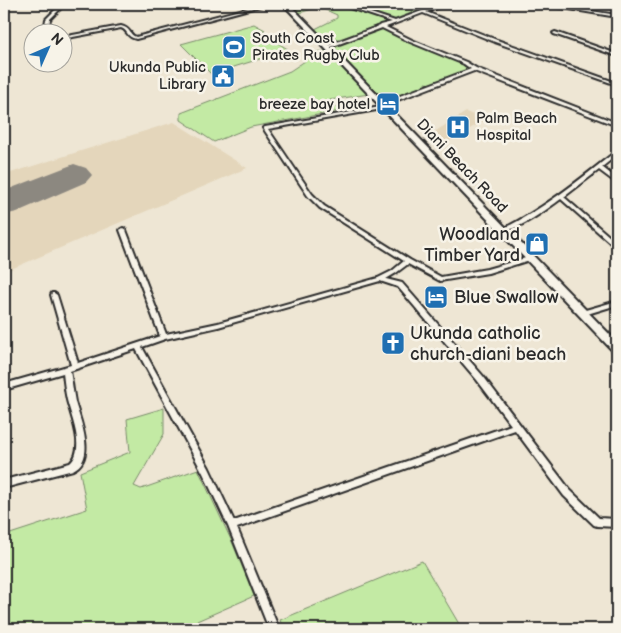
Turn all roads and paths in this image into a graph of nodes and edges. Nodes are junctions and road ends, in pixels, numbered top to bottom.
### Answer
1 (55, 4) edge
2 (266, 4) edge
3 (299, 4) edge
4 (340, 4) edge
5 (422, 4) edge
6 (446, 4) edge
7 (541, 4) edge
8 (287, 5) edge
9 (433, 8) junction
10 (423, 12) junction
11 (617, 16) edge
12 (48, 22) edge
13 (392, 22) junction
14 (381, 26) junction
15 (555, 33) dead end
16 (72, 36) edge
17 (327, 46) junction
18 (617, 55) edge
19 (474, 69) junction
20 (617, 84) edge
21 (384, 105) junction
22 (617, 125) edge
23 (617, 152) edge
24 (599, 167) junction
25 (617, 181) edge
26 (560, 196) junction
27 (123, 230) dead end
28 (505, 230) junction
29 (617, 246) edge
30 (531, 258) junction
31 (408, 261) junction
32 (394, 272) junction
33 (380, 279) junction
34 (400, 284) junction
35 (54, 295) dead end
36 (617, 303) edge
37 (584, 313) junction
38 (164, 337) junction
39 (138, 346) junction
40 (617, 348) edge
41 (75, 367) junction
42 (66, 369) junction
43 (4, 387) edge
44 (516, 426) junction
45 (4, 484) edge
46 (617, 523) edge
47 (232, 526) junction
48 (274, 629) edge

1 - 12 street
2 - 16 street
3 - 8 street
4 - 13 street
5 - 9 street
6 - 9 street
7 - 11 street
8 - 17 main road, Diani Beach Road
9 - 10 street
10 - 13 street
10 - 20 street
13 - 14 street
14 - 17 street
14 - 19 street
15 - 18 street
17 - 21 main road, Diani Beach Road
19 - 21 street
19 - 22 street
21 - 28 main road, Diani Beach Road
21 - 31 street
23 - 24 street
24 - 25 street
24 - 26 street
26 - 28 street
26 - 29 street
27 - 38 street
28 - 30 main road, Diani Beach Road
30 - 31 street
30 - 37 main road, Diani Beach Road
31 - 32 street
32 - 33 street
32 - 34 street
33 - 34 street
33 - 38 street
34 - 44 street
35 - 41 street
36 - 37 street
37 - 40 main road, Diani Beach Road
38 - 39 street
39 - 41 street
39 - 47 street
41 - 42 street
42 - 43 street
42 - 45 street
44 - 46 street
44 - 47 street
47 - 48 street

